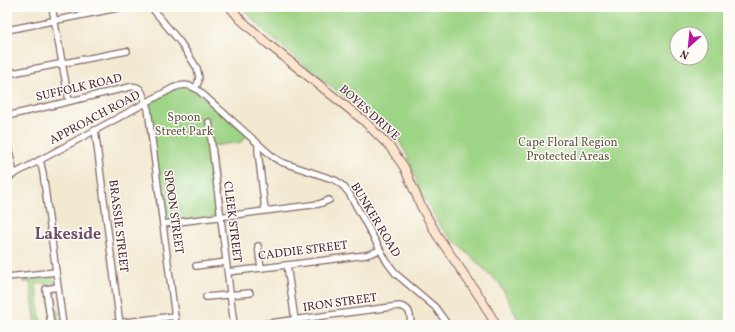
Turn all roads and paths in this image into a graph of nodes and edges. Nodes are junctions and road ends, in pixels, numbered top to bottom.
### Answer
1 (52, 7) edge
2 (123, 7) edge
3 (151, 7) edge
4 (230, 7) edge
5 (54, 21) junction
6 (7, 30) edge
7 (126, 51) dead end
8 (62, 64) junction
9 (7, 74) edge
10 (195, 88) junction
11 (69, 101) junction
12 (145, 103) junction
13 (7, 116) edge
14 (209, 122) dead end
15 (95, 130) junction
16 (7, 141) edge
17 (258, 144) junction
18 (40, 160) junction
19 (14, 174) junction
20 (7, 178) edge
21 (329, 200) dead end
22 (265, 210) junction
23 (220, 216) junction
24 (163, 224) junction
25 (258, 246) dead end
26 (380, 250) junction
27 (226, 262) junction
28 (287, 265) junction
29 (196, 266) dead end
30 (260, 268) junction
31 (56, 272) junction
32 (228, 272) junction
33 (7, 277) edge
34 (58, 288) junction
35 (250, 292) dead end
36 (230, 295) junction
37 (206, 297) dead end
38 (175, 316) junction
39 (295, 320) junction
40 (120, 324) edge
41 (51, 325) edge
42 (63, 325) edge
43 (102, 325) edge
44 (176, 325) edge
45 (234, 325) edge
46 (254, 325) edge
47 (411, 325) edge
48 (448, 325) edge
49 (496, 325) edge

1 - 5 street
2 - 5 street
3 - 10 street
4 - 49 main road, BOYES DRIVE
5 - 6 street
5 - 8 street
7 - 8 street
8 - 9 street
8 - 11 street
10 - 12 street, APPROACH ROAD
10 - 17 street, BUNKER ROAD
11 - 12 street, SUFFOLK ROAD
11 - 13 street, SUFFOLK ROAD
12 - 15 street, APPROACH ROAD
12 - 24 street, SPOON STREET
14 - 23 street, CLEEK STREET
15 - 18 street, APPROACH ROAD
15 - 40 street, BRASSIE STREET
16 - 19 street
17 - 22 street
17 - 26 street, BUNKER ROAD
18 - 19 street, APPROACH ROAD
18 - 31 street
19 - 20 street, APPROACH ROAD
21 - 22 street
22 - 23 street
23 - 24 street
23 - 27 street, CLEEK STREET
24 - 38 street, SPOON STREET
25 - 30 street
26 - 28 street, CADDIE STREET
26 - 48 street, BUNKER ROAD
27 - 29 street
27 - 32 street, CLEEK STREET
28 - 30 street, CADDIE STREET
28 - 39 street
30 - 32 street, CADDIE STREET
31 - 33 street
31 - 34 street
32 - 36 street, CLEEK STREET
34 - 41 street
34 - 42 street
35 - 36 street
36 - 37 street
36 - 45 street, CLEEK STREET
38 - 40 street
38 - 44 street, SPOON STREET
39 - 46 street, IRON STREET
39 - 47 street, IRON STREET
40 - 43 street

